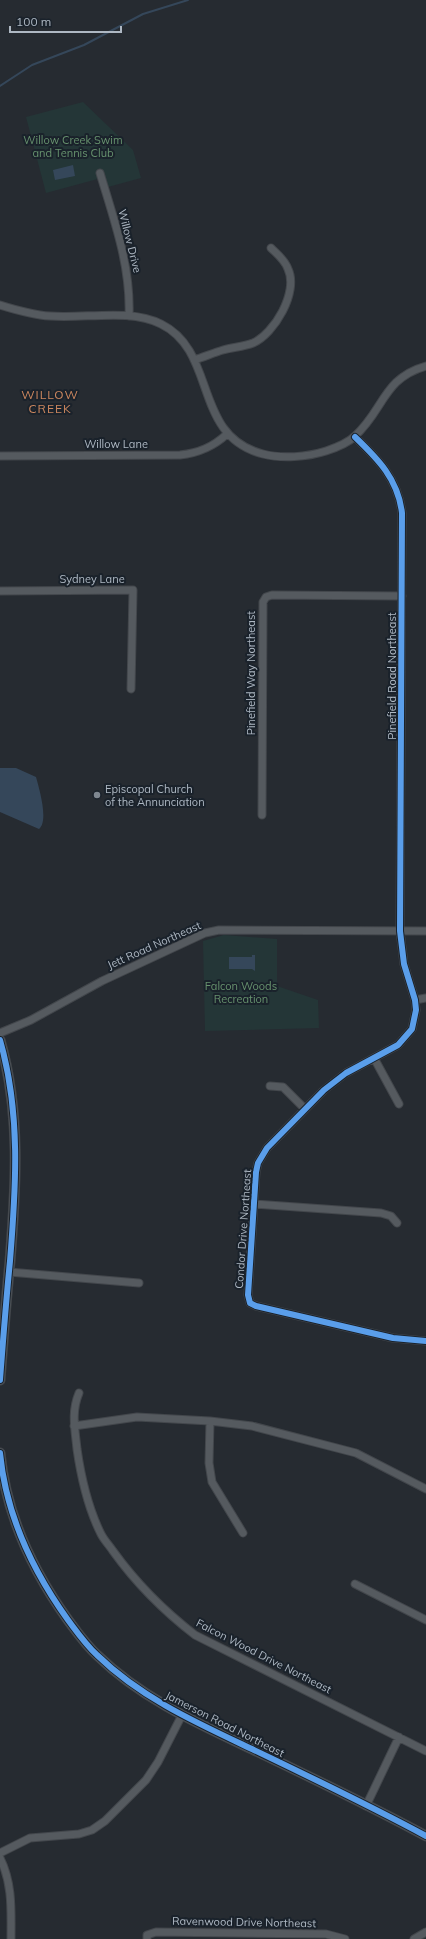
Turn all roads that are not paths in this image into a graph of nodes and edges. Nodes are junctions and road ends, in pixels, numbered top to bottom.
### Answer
1 (100, 173) dead end
2 (271, 248) dead end
3 (0, 305) edge
4 (129, 316) junction
5 (194, 360) junction
6 (426, 366) edge
7 (227, 434) junction
8 (355, 437) junction
9 (0, 456) edge
10 (0, 591) edge
11 (402, 596) junction
12 (131, 689) dead end
13 (262, 815) dead end
14 (400, 931) junction
15 (426, 931) edge
16 (426, 998) edge
17 (415, 1000) junction
18 (0, 1033) edge
19 (0, 1040) edge
20 (374, 1058) junction
21 (270, 1086) dead end
22 (399, 1104) dead end
23 (305, 1109) junction
24 (254, 1204) junction
25 (397, 1223) dead end
26 (9, 1272) junction
27 (139, 1283) dead end
28 (426, 1342) edge
29 (0, 1380) edge
30 (79, 1393) dead end
31 (210, 1421) junction
32 (74, 1426) junction
33 (0, 1453) edge
34 (2, 1481) edge
35 (426, 1489) edge
36 (243, 1532) dead end
37 (354, 1584) dead end
38 (426, 1620) edge
39 (182, 1716) junction
40 (399, 1737) junction
41 (426, 1751) edge
42 (366, 1806) junction
43 (426, 1836) edge
44 (0, 1853) edge
45 (0, 1858) edge
46 (426, 1932) edge
47 (272, 1936) edge
48 (11, 1939) edge
49 (147, 1939) edge
50 (345, 1939) edge
51 (414, 1939) edge

1 - 4 street, Willow Drive
2 - 5 street
3 - 4 street
4 - 5 street
5 - 7 street
6 - 8 street
7 - 8 street
7 - 9 street, Willow Lane
8 - 11 street, Pinefield Road Northeast
10 - 12 street, Sydney Lane
11 - 13 street, Pinefield Way Northeast
11 - 14 street, Pinefield Road Northeast
14 - 15 street, Jett Road Northeast
14 - 17 street, Condor Drive Northeast
14 - 18 street, Jett Road Northeast
16 - 17 street
17 - 20 street, Condor Drive Northeast
19 - 26 street
20 - 22 street
20 - 23 street, Condor Drive Northeast
21 - 23 street
23 - 24 street, Condor Drive Northeast
24 - 25 street
24 - 28 street, Condor Drive Northeast
26 - 27 street
26 - 29 street
30 - 32 street, Falcon Wood Drive Northeast
31 - 32 street
31 - 35 street
31 - 36 street
32 - 40 street, Falcon Wood Drive Northeast
33 - 34 street, Jamerson Road Northeast
34 - 39 street, Jamerson Road Northeast
37 - 38 street
39 - 42 street, Jamerson Road Northeast
39 - 44 street
40 - 41 street, Falcon Wood Drive Northeast
40 - 42 street
42 - 43 street, Jamerson Road Northeast
45 - 48 street
46 - 51 street
47 - 49 street, Ravenwood Drive Northeast
47 - 50 street, Ravenwood Drive Northeast

